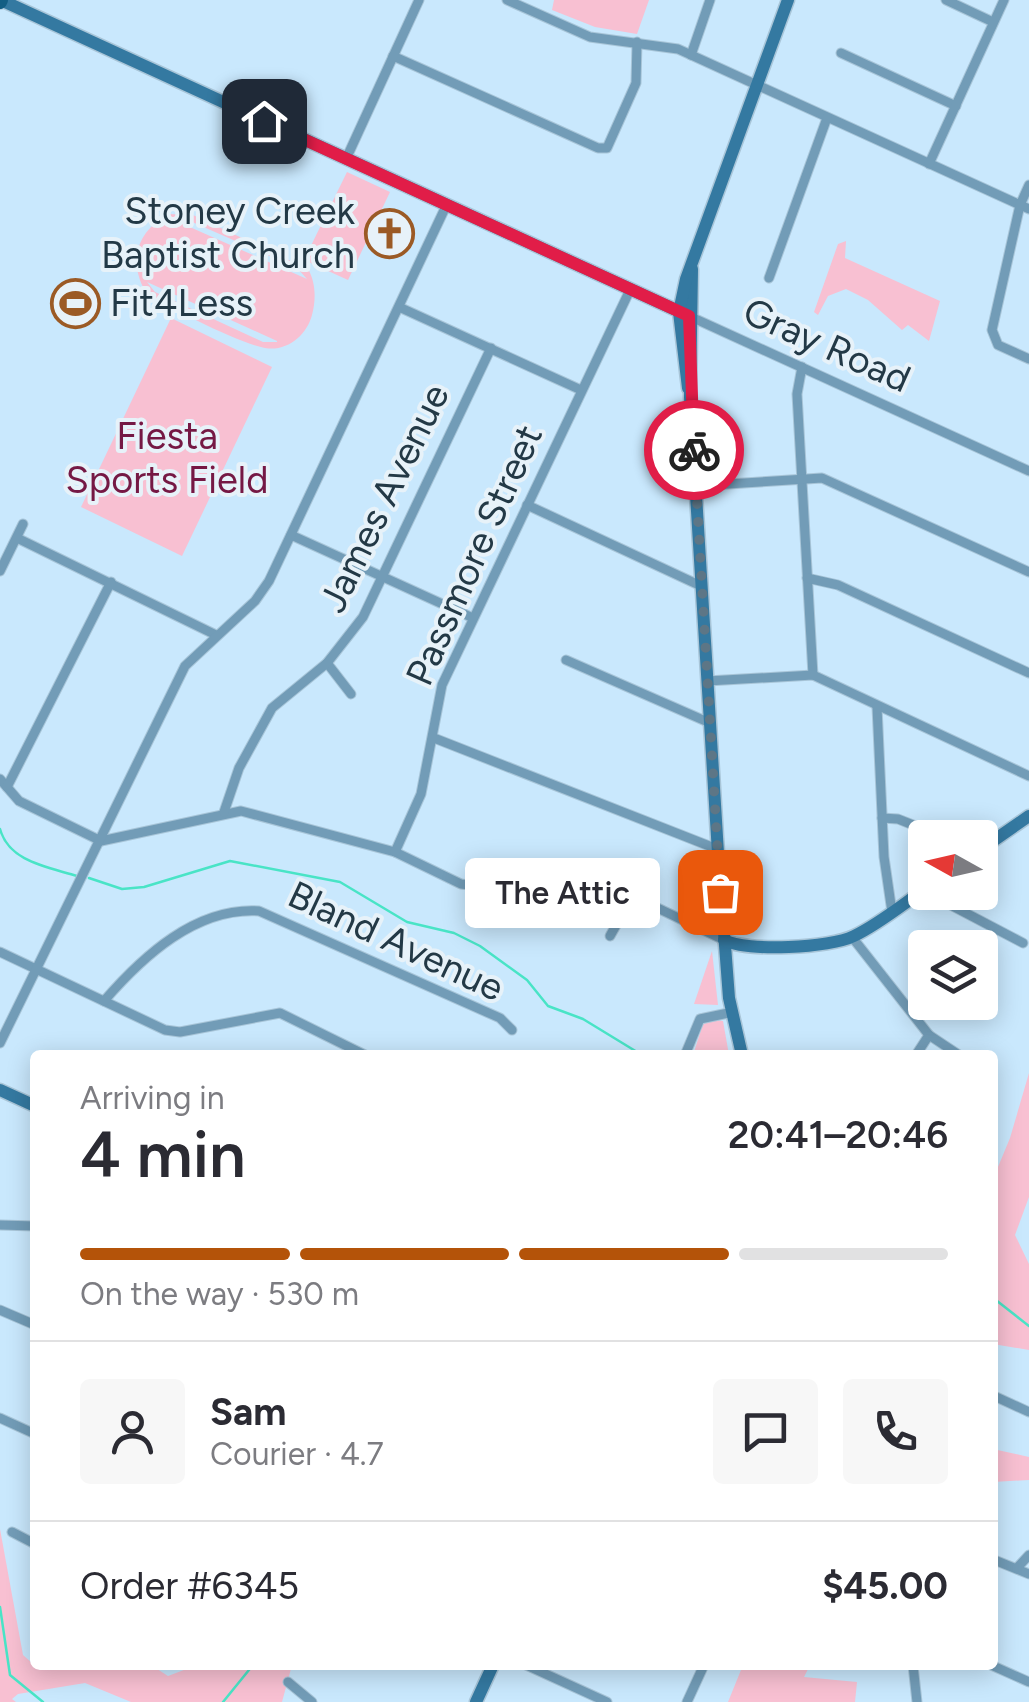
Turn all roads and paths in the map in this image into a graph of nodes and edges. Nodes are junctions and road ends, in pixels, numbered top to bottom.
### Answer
1 (419, 0) edge
2 (508, 0) edge
3 (710, 0) edge
4 (788, 0) edge
5 (946, 0) edge
6 (1004, 0) edge
7 (0, 1) edge
8 (993, 22) junction
9 (637, 42) junction
10 (840, 53) dead end
11 (393, 56) junction
12 (690, 56) junction
13 (758, 86) junction
14 (956, 106) junction
15 (827, 118) junction
16 (346, 159) junction
17 (929, 164) junction
18 (1029, 185) edge
19 (447, 204) junction
20 (1024, 207) edge
21 (689, 274) junction
22 (769, 278) dead end
23 (630, 290) junction
24 (654, 301) junction
25 (399, 307) junction
26 (684, 314) junction
27 (490, 348) junction
28 (682, 348) junction
29 (1029, 360) edge
30 (802, 367) junction
31 (581, 390) junction
32 (690, 398) junction
33 (1029, 471) edge
34 (801, 478) junction
35 (696, 486) junction
36 (527, 504) junction
37 (22, 524) dead end
38 (291, 535) junction
39 (17, 538) junction
40 (0, 571) edge
41 (1029, 572) edge
42 (382, 577) junction
43 (807, 578) junction
44 (111, 582) junction
45 (701, 586) junction
46 (473, 618) junction
47 (216, 635) junction
48 (566, 660) dead end
49 (327, 663) junction
50 (1029, 673) edge
51 (814, 675) junction
52 (708, 681) junction
53 (351, 694) dead end
54 (877, 706) junction
55 (710, 723) junction
56 (434, 738) junction
57 (1029, 776) edge
58 (3, 783) edge
59 (224, 812) junction
60 (1029, 816) edge
61 (882, 818) junction
62 (908, 826) edge
63 (998, 838) edge
64 (101, 841) junction
65 (718, 849) junction
66 (395, 852) junction
67 (544, 881) dead end
68 (476, 886) dead end
69 (908, 901) edge
70 (962, 910) edge
71 (624, 911) junction
72 (892, 912) junction
73 (610, 936) dead end
74 (852, 937) junction
75 (724, 940) junction
76 (1024, 942) dead end
77 (0, 952) edge
78 (36, 969) junction
79 (104, 1001) junction
80 (733, 1012) junction
81 (512, 1030) dead end
82 (929, 1036) junction
83 (0, 1043) edge
84 (355, 1050) edge
85 (687, 1050) edge
86 (741, 1050) edge
87 (919, 1050) edge
88 (951, 1050) edge
89 (0, 1090) edge
90 (30, 1104) edge
91 (0, 1225) edge
92 (30, 1226) edge
93 (0, 1310) edge
94 (30, 1324) edge
95 (998, 1398) edge
96 (1029, 1412) edge
97 (0, 1418) edge
98 (30, 1432) edge
99 (12, 1532) dead end
100 (30, 1541) edge
101 (1029, 1554) edge
102 (998, 1561) edge
103 (1017, 1568) junction
104 (1029, 1574) edge
105 (998, 1668) edge
106 (491, 1670) edge
107 (537, 1670) edge
108 (702, 1670) edge
109 (914, 1670) edge
110 (288, 1682) dead end
111 (1029, 1682) edge
112 (312, 1702) edge
113 (476, 1702) edge
114 (607, 1702) edge
115 (686, 1702) edge
116 (917, 1702) edge

1 - 11 street
2 - 9 street
3 - 12 street
4 - 13 main road
5 - 8 street
6 - 8 street
7 - 16 main road, Gray Road
8 - 14 street
9 - 11 street
9 - 12 street
10 - 14 street
11 - 16 street
12 - 13 street
13 - 15 street
13 - 21 main road
14 - 17 street
15 - 17 street
15 - 22 street
16 - 19 main road, Gray Road
17 - 20 street
18 - 20 street
19 - 23 main road, Gray Road
19 - 25 street
20 - 29 street
21 - 24 main road
21 - 26 main road
23 - 24 main road, Gray Road
23 - 31 street, Passmore Street
24 - 26 main road, Gray Road
24 - 28 main road
25 - 27 street
25 - 38 street
26 - 28 main road
26 - 30 street, Gray Road
26 - 32 main road
27 - 31 street
27 - 42 street, James Avenue
28 - 32 main road
30 - 33 street, Gray Road
30 - 34 street
31 - 36 street, Passmore Street
32 - 35 main road
34 - 35 street
34 - 41 street
34 - 43 street
35 - 45 main road
36 - 45 street
36 - 46 street, Passmore Street
37 - 39 street
38 - 42 street
38 - 47 street
39 - 40 street
39 - 44 street
42 - 46 street
42 - 49 street, James Avenue
43 - 50 street
43 - 51 street
44 - 47 street
44 - 58 street
45 - 52 main road
46 - 56 street, Passmore Street
47 - 64 street
48 - 55 street
49 - 53 street
49 - 59 street, James Avenue
51 - 52 street
51 - 54 street
52 - 55 main road
54 - 57 street
54 - 61 street
55 - 65 main road
56 - 65 street
56 - 66 street, Passmore Street
58 - 64 street
59 - 64 street
59 - 66 street
60 - 63 main road
61 - 62 street
61 - 72 street
64 - 78 street
65 - 75 main road
66 - 68 street
67 - 71 street
69 - 72 main road
70 - 76 street
71 - 73 street
71 - 75 street
72 - 74 main road
74 - 75 main road
74 - 82 street
75 - 80 main road
77 - 78 street
78 - 79 street
78 - 83 street
79 - 81 street, Bland Avenue
79 - 84 street
80 - 85 street
80 - 86 main road
82 - 87 street
82 - 88 street
89 - 90 main road
91 - 92 street
93 - 94 street
95 - 96 street
97 - 98 street
99 - 100 street
101 - 103 street
102 - 103 street
103 - 104 street
105 - 111 street
106 - 113 main road
107 - 114 street
108 - 115 street
109 - 116 street
110 - 112 street

